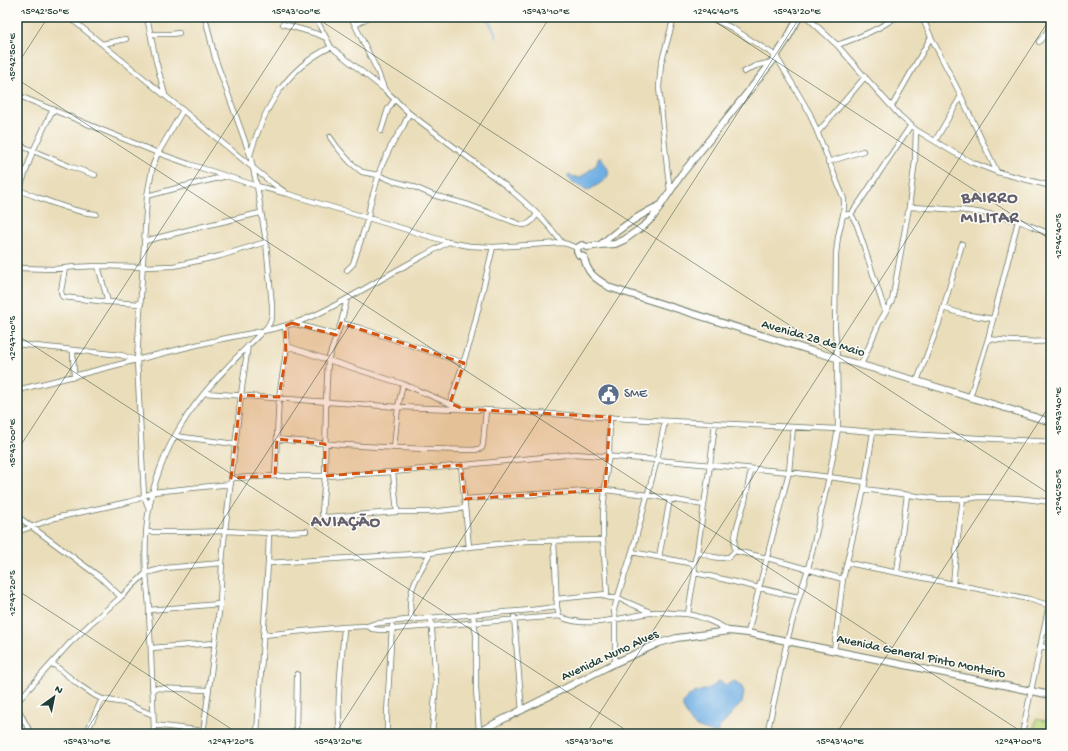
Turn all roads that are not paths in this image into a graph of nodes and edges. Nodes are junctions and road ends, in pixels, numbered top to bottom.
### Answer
1 (69, 17) edge
2 (147, 17) edge
3 (205, 17) edge
4 (315, 17) edge
5 (351, 17) edge
6 (369, 17) edge
7 (674, 17) edge
8 (709, 17) edge
9 (799, 17) edge
10 (807, 17) edge
11 (896, 17) edge
12 (922, 17) edge
13 (1046, 17) edge
14 (1051, 21) edge
15 (283, 24) dead end
16 (355, 25) junction
17 (1051, 26) edge
18 (179, 33) dead end
19 (151, 34) junction
20 (931, 37) junction
21 (326, 38) junction
22 (126, 39) dead end
23 (1039, 42) dead end
24 (102, 44) junction
25 (837, 45) junction
26 (331, 47) junction
27 (776, 56) junction
28 (772, 62) junction
29 (744, 72) dead end
30 (864, 77) junction
31 (385, 90) junction
32 (17, 95) edge
33 (165, 96) junction
34 (961, 96) junction
35 (395, 99) junction
36 (892, 106) junction
37 (53, 109) junction
38 (183, 110) junction
39 (409, 113) junction
40 (911, 125) junction
41 (916, 130) junction
42 (381, 131) dead end
43 (818, 132) junction
44 (330, 137) dead end
45 (935, 141) junction
46 (17, 144) edge
47 (864, 150) dead end
48 (33, 151) junction
49 (158, 153) junction
50 (250, 155) junction
51 (828, 162) junction
52 (252, 167) junction
53 (997, 172) junction
54 (95, 174) dead end
55 (378, 175) junction
56 (227, 176) junction
57 (257, 186) junction
58 (1051, 186) edge
59 (18, 191) edge
60 (670, 191) junction
61 (288, 194) junction
62 (147, 196) junction
63 (660, 205) junction
64 (909, 207) junction
65 (260, 213) junction
66 (96, 214) dead end
67 (537, 214) junction
68 (850, 214) junction
69 (843, 215) junction
70 (368, 218) junction
71 (1018, 221) junction
72 (1051, 234) edge
73 (145, 241) junction
74 (266, 242) junction
75 (448, 242) junction
76 (562, 244) junction
77 (962, 244) dead end
78 (600, 245) junction
79 (493, 247) junction
80 (587, 247) junction
81 (577, 248) junction
82 (584, 257) junction
83 (98, 266) junction
84 (144, 267) junction
85 (17, 268) edge
86 (65, 268) junction
87 (347, 270) dead end
88 (347, 299) junction
89 (108, 302) junction
90 (141, 304) junction
91 (943, 308) junction
92 (885, 311) junction
93 (993, 319) junction
94 (341, 322) junction
95 (292, 323) junction
96 (284, 326) junction
97 (262, 332) junction
98 (336, 335) junction
99 (988, 338) junction
100 (1051, 341) edge
101 (17, 344) edge
102 (248, 345) junction
103 (286, 346) junction
104 (72, 350) junction
105 (838, 358) junction
106 (137, 360) junction
107 (328, 360) junction
108 (464, 362) junction
109 (861, 365) junction
110 (74, 377) junction
111 (917, 381) junction
112 (403, 384) junction
113 (17, 390) edge
114 (206, 393) junction
115 (241, 395) junction
116 (970, 397) junction
117 (279, 398) junction
118 (326, 401) junction
119 (450, 403) junction
120 (398, 407) junction
121 (462, 409) junction
122 (486, 410) junction
123 (610, 417) junction
124 (665, 421) junction
125 (1051, 422) edge
126 (715, 424) junction
127 (793, 427) junction
128 (838, 429) junction
129 (873, 432) junction
130 (175, 436) junction
131 (276, 439) junction
132 (1051, 442) edge
133 (235, 444) junction
134 (325, 444) junction
135 (394, 448) junction
136 (609, 456) junction
137 (658, 460) junction
138 (461, 465) junction
139 (710, 465) junction
140 (751, 469) junction
141 (393, 472) junction
142 (789, 472) junction
143 (275, 476) junction
144 (324, 476) junction
145 (829, 477) junction
146 (231, 478) junction
147 (865, 482) junction
148 (231, 484) junction
149 (864, 489) junction
150 (605, 490) junction
151 (153, 492) junction
152 (648, 495) junction
153 (907, 495) junction
154 (144, 496) junction
155 (670, 499) junction
156 (963, 499) junction
157 (464, 500) junction
158 (1051, 502) edge
159 (704, 505) junction
160 (465, 508) junction
161 (149, 509) junction
162 (397, 512) junction
163 (17, 516) edge
164 (31, 527) junction
165 (306, 530) dead end
166 (225, 531) junction
167 (17, 532) edge
168 (146, 532) junction
169 (269, 533) junction
170 (604, 540) junction
171 (554, 541) junction
172 (469, 547) junction
173 (735, 551) junction
174 (632, 552) junction
175 (697, 552) junction
176 (430, 553) junction
177 (659, 557) junction
178 (767, 558) junction
179 (222, 563) junction
180 (268, 563) junction
181 (848, 563) junction
182 (694, 564) junction
183 (808, 569) junction
184 (897, 572) junction
185 (146, 573) junction
186 (695, 573) junction
187 (843, 579) junction
188 (953, 584) junction
189 (759, 588) junction
190 (607, 594) junction
191 (1051, 595) edge
192 (121, 597) junction
193 (799, 597) junction
194 (618, 598) junction
195 (556, 599) junction
196 (220, 604) junction
197 (1050, 606) edge
198 (557, 607) junction
199 (149, 610) junction
200 (515, 612) junction
201 (651, 612) junction
202 (688, 614) junction
203 (473, 615) junction
204 (559, 616) junction
205 (431, 618) junction
206 (412, 619) junction
207 (514, 620) junction
208 (616, 620) junction
209 (391, 622) junction
210 (474, 622) junction
211 (368, 626) junction
212 (432, 626) junction
213 (344, 627) junction
214 (392, 629) junction
215 (729, 631) junction
216 (748, 633) junction
217 (263, 635) junction
218 (788, 641) junction
219 (215, 643) junction
220 (1041, 646) junction
221 (151, 648) junction
222 (1051, 649) edge
223 (834, 651) junction
224 (52, 663) junction
225 (615, 663) junction
226 (296, 674) dead end
227 (152, 688) junction
228 (209, 690) junction
229 (1031, 691) junction
230 (1051, 695) edge
231 (102, 699) junction
232 (17, 701) edge
233 (17, 707) edge
234 (522, 710) junction
235 (154, 715) junction
236 (154, 725) junction
237 (204, 732) edge
238 (477, 732) edge
239 (31, 734) edge
240 (86, 734) edge
241 (154, 734) edge
242 (256, 734) edge
243 (296, 734) edge
244 (340, 734) edge
245 (387, 734) edge
246 (432, 734) edge
247 (767, 734) edge
248 (1022, 734) edge

1 - 24 street
2 - 19 street
3 - 50 street
4 - 21 street
5 - 16 street
6 - 16 street
7 - 60 street
8 - 27 street
9 - 27 street
10 - 25 street
11 - 25 street
12 - 20 street
13 - 14 street
15 - 21 street
16 - 31 street
17 - 23 street
18 - 19 street
19 - 33 street
20 - 34 street
20 - 36 street
21 - 26 street
22 - 24 street
24 - 33 street
25 - 30 street
26 - 31 street
26 - 50 street
27 - 28 street
27 - 43 street
28 - 29 street
28 - 60 street
30 - 36 street
30 - 43 street
31 - 35 street
32 - 37 street
33 - 38 street
34 - 45 street
34 - 53 street
35 - 39 street
35 - 42 street
36 - 40 street
37 - 48 street
37 - 49 street
38 - 49 street
38 - 52 street
39 - 55 street
39 - 67 street
40 - 41 street
40 - 68 street
41 - 45 street
41 - 64 street
43 - 51 street
44 - 55 street
45 - 53 street
46 - 48 street
47 - 51 street
48 - 54 street
48 - 59 street
49 - 56 street
49 - 62 street
50 - 52 street
51 - 69 street
52 - 57 street
52 - 61 street
53 - 58 street
55 - 67 street
55 - 70 street
56 - 57 street
56 - 62 street
57 - 61 street
57 - 65 street
59 - 66 street
60 - 63 street
61 - 70 street
62 - 73 street
63 - 78 street
63 - 78 street
64 - 71 street
64 - 92 street
65 - 73 street
65 - 74 street
67 - 76 street
68 - 69 street
68 - 92 street
69 - 105 street
70 - 75 street
70 - 87 street
71 - 72 street
71 - 93 street
73 - 84 street
74 - 84 street
74 - 97 street
75 - 79 street
75 - 88 street
76 - 79 street
76 - 81 street
77 - 91 street
78 - 80 street
79 - 108 street
80 - 81 street
80 - 82 street
81 - 82 street
82 - 105 street, Avenida 28 de Maio
83 - 84 street
83 - 86 street
83 - 89 street
84 - 90 street
85 - 86 street
86 - 89 street
88 - 94 street
88 - 95 street
89 - 90 street
90 - 106 street
91 - 93 street
91 - 111 street
92 - 109 street
93 - 99 street
94 - 98 street
94 - 108 street
95 - 96 street
95 - 98 street
96 - 97 street
96 - 103 street
97 - 102 street
97 - 106 street
98 - 107 street
99 - 100 street
99 - 116 street
101 - 104 street
102 - 114 street
102 - 115 street
103 - 107 street
103 - 117 street
104 - 106 street
104 - 110 street
105 - 109 street, Avenida 28 de Maio
105 - 128 street
106 - 110 street
106 - 154 street
107 - 112 street
107 - 118 street
108 - 119 street
109 - 111 street, Avenida 28 de Maio
110 - 113 street
111 - 116 street, Avenida 28 de Maio
112 - 119 street
112 - 120 street
114 - 115 street
114 - 130 street
115 - 117 street
115 - 133 street
116 - 125 street, Avenida 28 de Maio
117 - 118 street
117 - 131 street
118 - 120 street
118 - 134 street
119 - 121 street
120 - 121 street
120 - 135 street
121 - 122 street
122 - 123 street
122 - 135 street
123 - 124 street
123 - 136 street
124 - 126 street
124 - 137 street
126 - 127 street
126 - 139 street
127 - 128 street
127 - 142 street
128 - 129 street
128 - 145 street
129 - 132 street
129 - 147 street
130 - 133 street
130 - 151 street
131 - 134 street
131 - 143 street
133 - 146 street
134 - 135 street
134 - 144 street
136 - 137 street
136 - 138 street
136 - 150 street
137 - 139 street
137 - 152 street
138 - 141 street
138 - 157 street
139 - 140 street
139 - 159 street
140 - 142 street
140 - 173 street
141 - 144 street
141 - 162 street
142 - 145 street
142 - 178 street
143 - 144 street
143 - 146 street
144 - 162 street
145 - 147 street
145 - 183 street
146 - 148 street
147 - 149 street
148 - 151 street
148 - 166 street
149 - 153 street
149 - 181 street
150 - 152 street
150 - 157 street
150 - 170 street
151 - 154 street
151 - 161 street
152 - 155 street
152 - 174 street
153 - 156 street
153 - 184 street
154 - 161 street
154 - 164 street
155 - 159 street
155 - 177 street
156 - 158 street
156 - 188 street
157 - 160 street
159 - 175 street
160 - 162 street
160 - 172 street
161 - 168 street
163 - 164 street
164 - 167 street
164 - 192 street
165 - 169 street
166 - 168 street
166 - 169 street
166 - 179 street
168 - 185 street
169 - 180 street
170 - 171 street
170 - 190 street
171 - 172 street
171 - 195 street
172 - 176 street
173 - 175 street
173 - 178 street
174 - 177 street
174 - 194 street
175 - 182 street
176 - 180 street
176 - 206 street
177 - 182 street
178 - 183 street
178 - 189 street
179 - 185 street
179 - 196 street
180 - 217 street
181 - 184 street
181 - 187 street
182 - 186 street
183 - 187 street
183 - 193 street
184 - 188 street
185 - 192 street
185 - 199 street
186 - 189 street
186 - 202 street
187 - 223 street
188 - 197 street
189 - 193 street
189 - 216 street
190 - 194 street
190 - 195 street
191 - 197 street
192 - 224 street
193 - 218 street
194 - 201 street
194 - 208 street
195 - 198 street
196 - 199 street
196 - 219 street
197 - 220 street
198 - 200 street
198 - 204 street
199 - 221 street
200 - 203 street
200 - 207 street
201 - 202 street
201 - 208 street
202 - 215 street
203 - 205 street
203 - 210 street
204 - 207 street
204 - 208 street
205 - 206 street
205 - 212 street
206 - 209 street
207 - 210 street
207 - 234 street
208 - 225 street
209 - 211 street
209 - 214 street
210 - 212 street
210 - 238 street
211 - 213 street
211 - 214 street
212 - 214 street
212 - 246 street
213 - 217 street
213 - 244 street
214 - 245 street
215 - 216 street, Avenida Nuno Alves
215 - 225 street, Avenida Nuno Alves
216 - 218 street, Avenida Nuno Alves
217 - 242 street
218 - 223 street, Avenida General Pinto Monteiro
218 - 247 street
219 - 221 street
219 - 228 street
220 - 222 street
220 - 229 street
221 - 227 street
223 - 229 street, Avenida General Pinto Monteiro
224 - 231 street
224 - 232 street
225 - 234 street, Avenida Nuno Alves
226 - 243 street
227 - 228 street
227 - 235 street
228 - 237 street
229 - 230 street, Avenida General Pinto Monteiro
229 - 248 street
231 - 235 street
231 - 240 street
233 - 239 street
234 - 238 street, Avenida Nuno Alves
235 - 236 street
236 - 237 street
236 - 241 street

